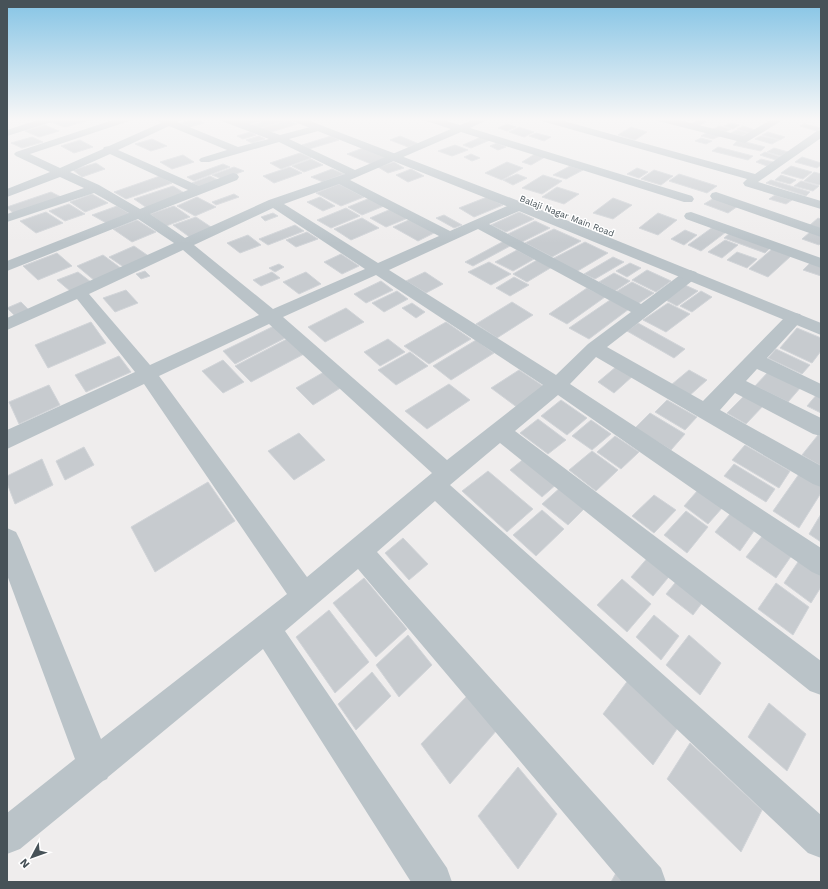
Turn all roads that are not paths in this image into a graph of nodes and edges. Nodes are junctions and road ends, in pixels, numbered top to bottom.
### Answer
1 (28, 159) edge
2 (87, 159) edge
3 (131, 159) edge
4 (323, 159) edge
5 (389, 159) edge
6 (410, 159) edge
7 (411, 159) edge
8 (560, 159) edge
9 (690, 159) edge
10 (783, 159) edge
11 (61, 172) junction
12 (355, 174) junction
13 (233, 178) dead end
14 (757, 178) junction
15 (339, 179) junction
16 (96, 188) junction
17 (199, 191) junction
18 (816, 192) dead end
19 (7, 193) edge
20 (716, 196) dead end
21 (688, 199) dead end
22 (806, 200) junction
23 (274, 204) junction
24 (821, 205) edge
25 (519, 206) junction
26 (140, 214) junction
27 (691, 216) dead end
28 (7, 218) edge
29 (478, 224) junction
30 (821, 233) edge
31 (449, 236) junction
32 (184, 244) junction
33 (821, 263) edge
34 (7, 266) edge
35 (376, 269) junction
36 (690, 275) junction
37 (79, 292) junction
38 (642, 311) junction
39 (800, 314) junction
40 (272, 316) junction
41 (7, 325) edge
42 (821, 329) edge
43 (594, 348) junction
44 (755, 360) junction
45 (148, 375) junction
46 (733, 382) junction
47 (557, 386) junction
48 (821, 392) edge
49 (705, 412) junction
50 (821, 428) edge
51 (500, 431) junction
52 (7, 440) edge
53 (821, 477) edge
54 (441, 479) junction
55 (7, 540) edge
56 (358, 550) junction
57 (821, 563) edge
58 (304, 597) junction
59 (266, 628) junction
60 (821, 680) edge
61 (95, 767) junction
62 (7, 836) edge
63 (821, 840) edge
64 (433, 882) edge
65 (647, 882) edge

1 - 11 street
2 - 11 street
3 - 17 street
4 - 12 street
5 - 12 street
6 - 25 street
7 - 39 street, Balaji Nagar Main Road
8 - 21 street
9 - 14 street
10 - 14 street
11 - 16 street
11 - 19 street
12 - 15 street
13 - 17 street
14 - 22 street
15 - 23 street
15 - 31 street
16 - 26 street
16 - 28 street
17 - 26 street
18 - 22 street
20 - 30 street
22 - 24 street
23 - 32 street
23 - 35 street
25 - 29 street
25 - 36 street
26 - 32 street
26 - 34 street
27 - 33 street
29 - 31 street
29 - 38 street
31 - 35 street
32 - 37 street
32 - 40 street
35 - 40 street
35 - 47 street
36 - 38 street
36 - 39 street
37 - 41 street
37 - 45 street
38 - 43 street
39 - 42 street
39 - 44 street
40 - 45 street
40 - 54 street
43 - 47 street
43 - 49 street
44 - 46 street
44 - 48 street
45 - 52 street
45 - 58 street
46 - 49 street
46 - 50 street
47 - 51 street
47 - 57 street
49 - 53 street
51 - 54 street
51 - 60 street
54 - 56 street
54 - 63 street
55 - 61 street
56 - 58 street
56 - 65 street
58 - 59 street
59 - 61 street
59 - 64 street
61 - 62 street

